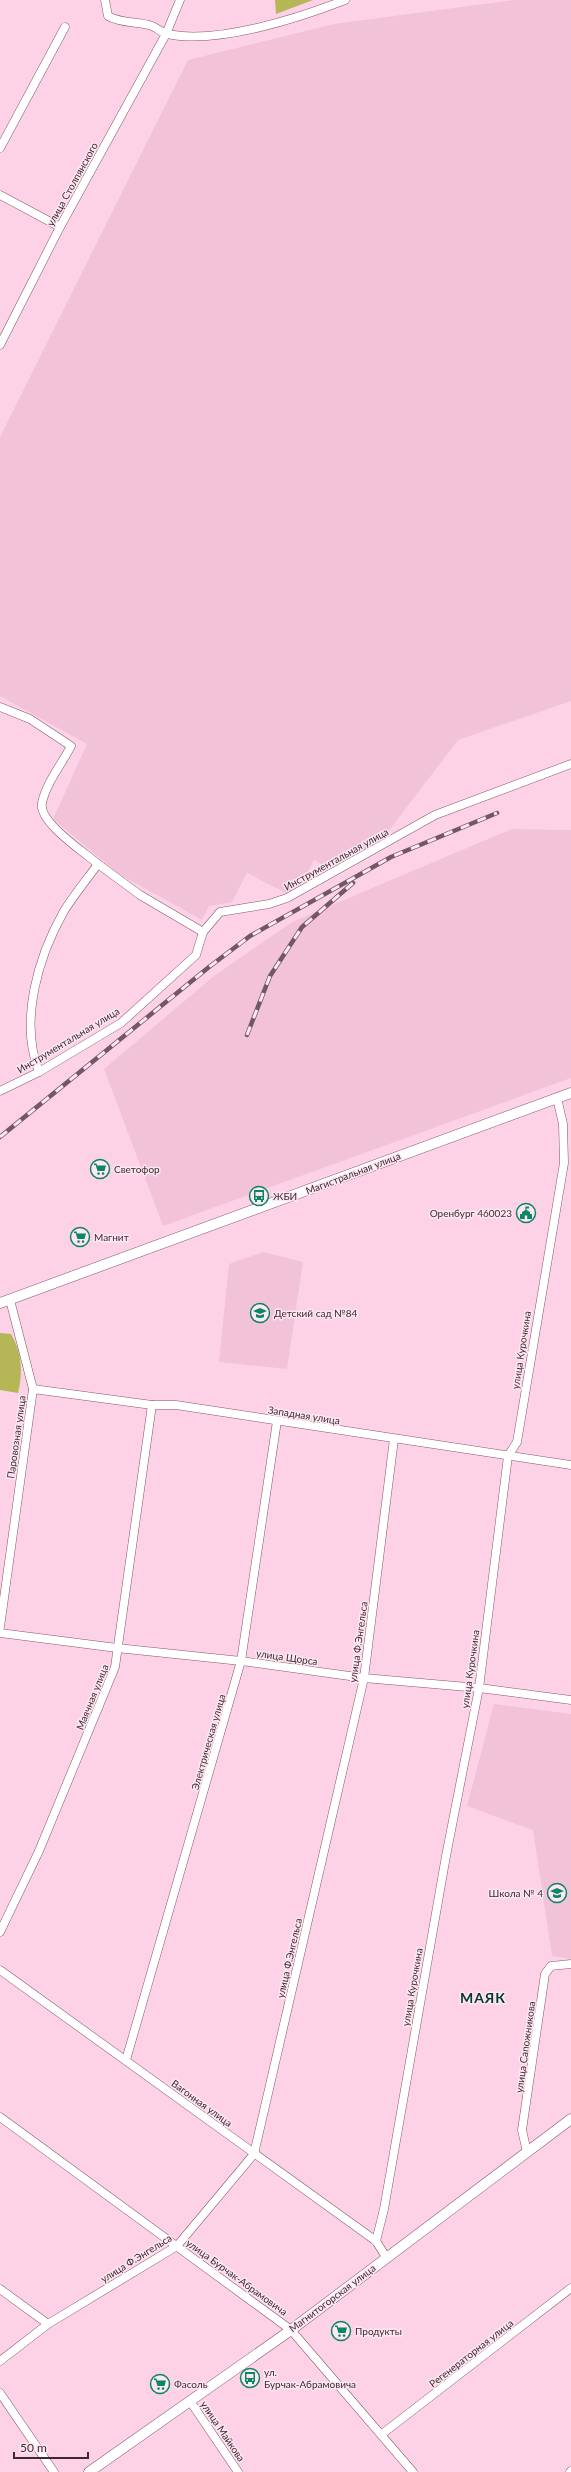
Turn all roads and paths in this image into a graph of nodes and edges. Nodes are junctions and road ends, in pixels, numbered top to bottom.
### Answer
1 (105, 0) edge
2 (180, 0) edge
3 (345, 0) edge
4 (65, 27) dead end
5 (166, 34) junction
6 (0, 148) edge
7 (0, 195) edge
8 (60, 227) junction
9 (0, 346) edge
10 (0, 707) edge
11 (571, 764) edge
12 (98, 864) junction
13 (204, 932) junction
14 (39, 1072) junction
15 (0, 1091) edge
16 (571, 1093) edge
17 (557, 1098) junction
18 (10, 1300) junction
19 (0, 1303) edge
20 (33, 1389) junction
21 (152, 1405) junction
22 (277, 1421) junction
23 (394, 1439) junction
24 (508, 1456) junction
25 (571, 1465) edge
26 (0, 1627) edge
27 (0, 1633) edge
28 (117, 1648) junction
29 (241, 1660) junction
30 (364, 1678) junction
31 (479, 1688) junction
32 (571, 1700) edge
33 (0, 1932) edge
34 (571, 1964) edge
35 (0, 1970) edge
36 (126, 2060) junction
37 (0, 2117) edge
38 (571, 2119) edge
39 (527, 2152) junction
40 (254, 2154) junction
41 (376, 2241) junction
42 (177, 2246) junction
43 (386, 2257) junction
44 (571, 2288) edge
45 (0, 2289) edge
46 (48, 2324) junction
47 (291, 2330) junction
48 (0, 2361) edge
49 (0, 2393) edge
50 (190, 2401) junction
51 (382, 2434) junction
52 (54, 2472) edge
53 (89, 2472) edge
54 (238, 2472) edge
55 (413, 2472) edge

1 - 5 street
2 - 5 street, улица Столпянского
3 - 5 street
4 - 6 street
5 - 8 street, улица Столпянского
7 - 8 street
8 - 9 street, улица Столпянского
10 - 12 street
11 - 13 street, Инструментальная улица
12 - 13 street
12 - 14 street
13 - 14 street, Инструментальная улица
14 - 15 street, Инструментальная улица
16 - 17 street, Магистральная улица
17 - 18 street, Магистральная улица
17 - 24 street, улица Курочкина
18 - 19 street, Магистральная улица
18 - 20 street, Паровозная улица
20 - 21 street, Западная улица
20 - 26 street, Паровозная улица
21 - 22 street, Западная улица
21 - 28 street, Маячная улица
22 - 23 street, Западная улица
22 - 29 street, Электрическая улица
23 - 24 street, Западная улица
23 - 30 street, улица Ф.Энгельса
24 - 25 street, Западная улица
24 - 31 street, улица Курочкина
27 - 28 street, улица Щорса
28 - 29 street, улица Щорса
28 - 33 street, Маячная улица
29 - 30 street, улица Щорса
29 - 36 street, Электрическая улица
30 - 31 street, улица Щорса
30 - 40 street, улица Ф.Энгельса
31 - 32 street, улица Щорса
31 - 41 street, улица Курочкина
34 - 39 street, улица Сапожникова
35 - 36 street, Вагонная улица
36 - 40 street, Вагонная улица
37 - 42 street, улица Бурчак-Абрамовича
38 - 39 street, Магнитогорская улица
39 - 43 street, Магнитогорская улица
40 - 41 street, Вагонная улица
40 - 42 street, улица Ф.Энгельса
41 - 43 street, Вагонная улица
42 - 46 street, улица Ф.Энгельса
42 - 47 street, улица Бурчак-Абрамовича
43 - 47 street, Магнитогорская улица
44 - 51 street, Регенераторная улица
45 - 46 street
46 - 48 street, улица Ф.Энгельса
47 - 50 street, Магнитогорская улица
47 - 51 street, улица Бурчак-Абрамовича
49 - 52 street
50 - 53 street, Магнитогорская улица
50 - 54 street, улица Майкова
51 - 55 street, улица Бурчак-Абрамовича

